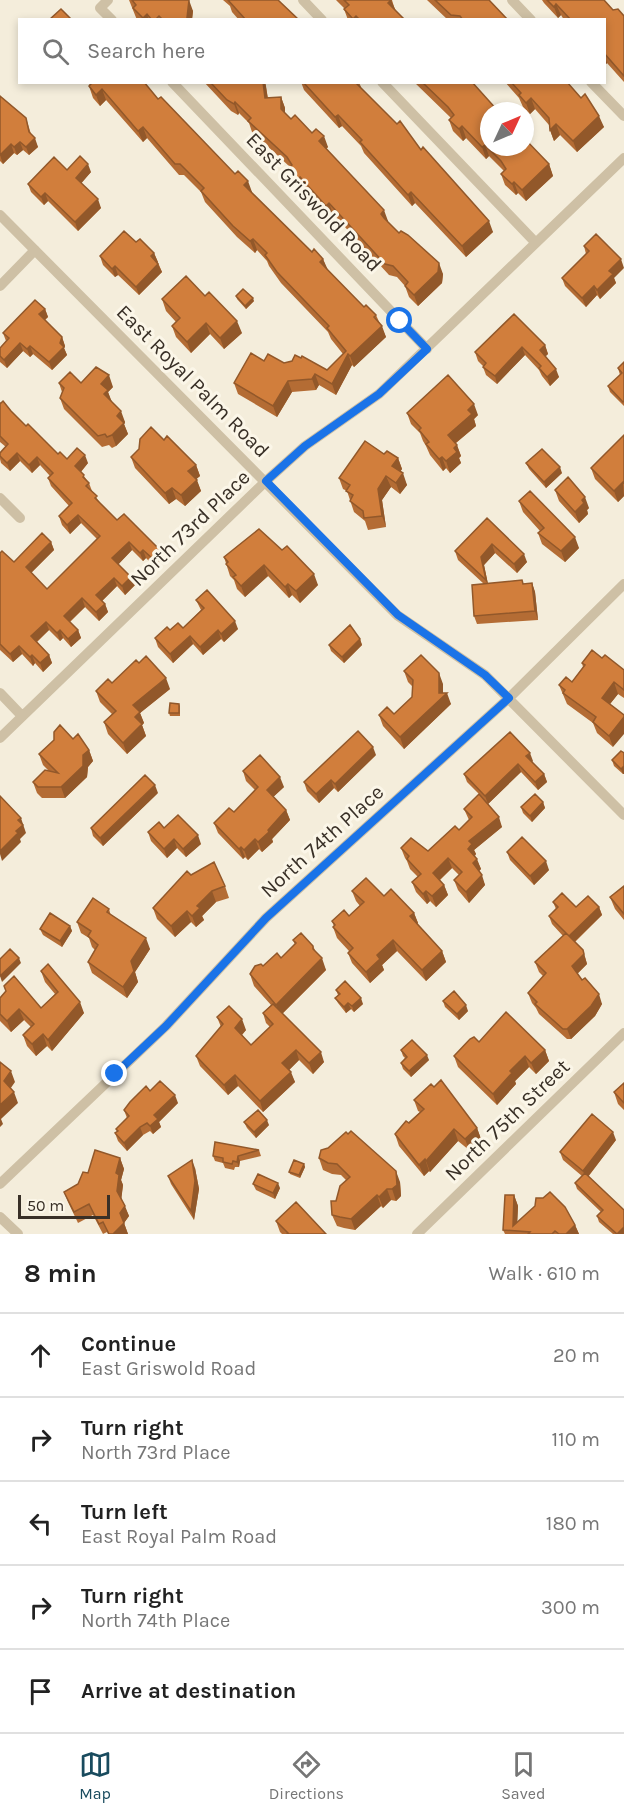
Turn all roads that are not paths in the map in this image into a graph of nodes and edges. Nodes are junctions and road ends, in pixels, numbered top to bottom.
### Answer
1 (303, 0) edge
2 (512, 0) edge
3 (104, 4) edge
4 (111, 18) edge
5 (320, 18) edge
6 (529, 18) edge
7 (174, 84) edge
8 (384, 84) edge
9 (593, 84) edge
10 (624, 117) edge
11 (624, 158) edge
12 (0, 215) edge
13 (535, 242) junction
14 (35, 250) junction
15 (0, 286) edge
16 (427, 349) junction
17 (266, 481) junction
18 (0, 498) edge
19 (20, 518) dead end
20 (624, 584) edge
21 (0, 693) edge
22 (509, 698) junction
23 (22, 716) junction
24 (0, 738) edge
25 (624, 815) edge
26 (624, 1034) edge
27 (0, 1184) edge
28 (0, 1216) edge
29 (18, 1234) edge
30 (417, 1234) edge

1 - 5 street
2 - 6 street
3 - 4 street
7 - 16 street, East Griswold Road
8 - 13 street
9 - 10 street
11 - 13 street, North 73rd Place
12 - 14 street, East Royal Palm Road
13 - 16 street, North 73rd Place
14 - 15 street
14 - 17 street, East Royal Palm Road
16 - 17 street, North 73rd Place
17 - 22 street, East Royal Palm Road
17 - 23 street, North 73rd Place
18 - 19 street
20 - 22 street, North 74th Place
21 - 23 street
22 - 25 street, East Royal Palm Road
22 - 27 street, North 74th Place
23 - 24 street, North 73rd Place
26 - 30 street, North 75th Street
28 - 29 street

